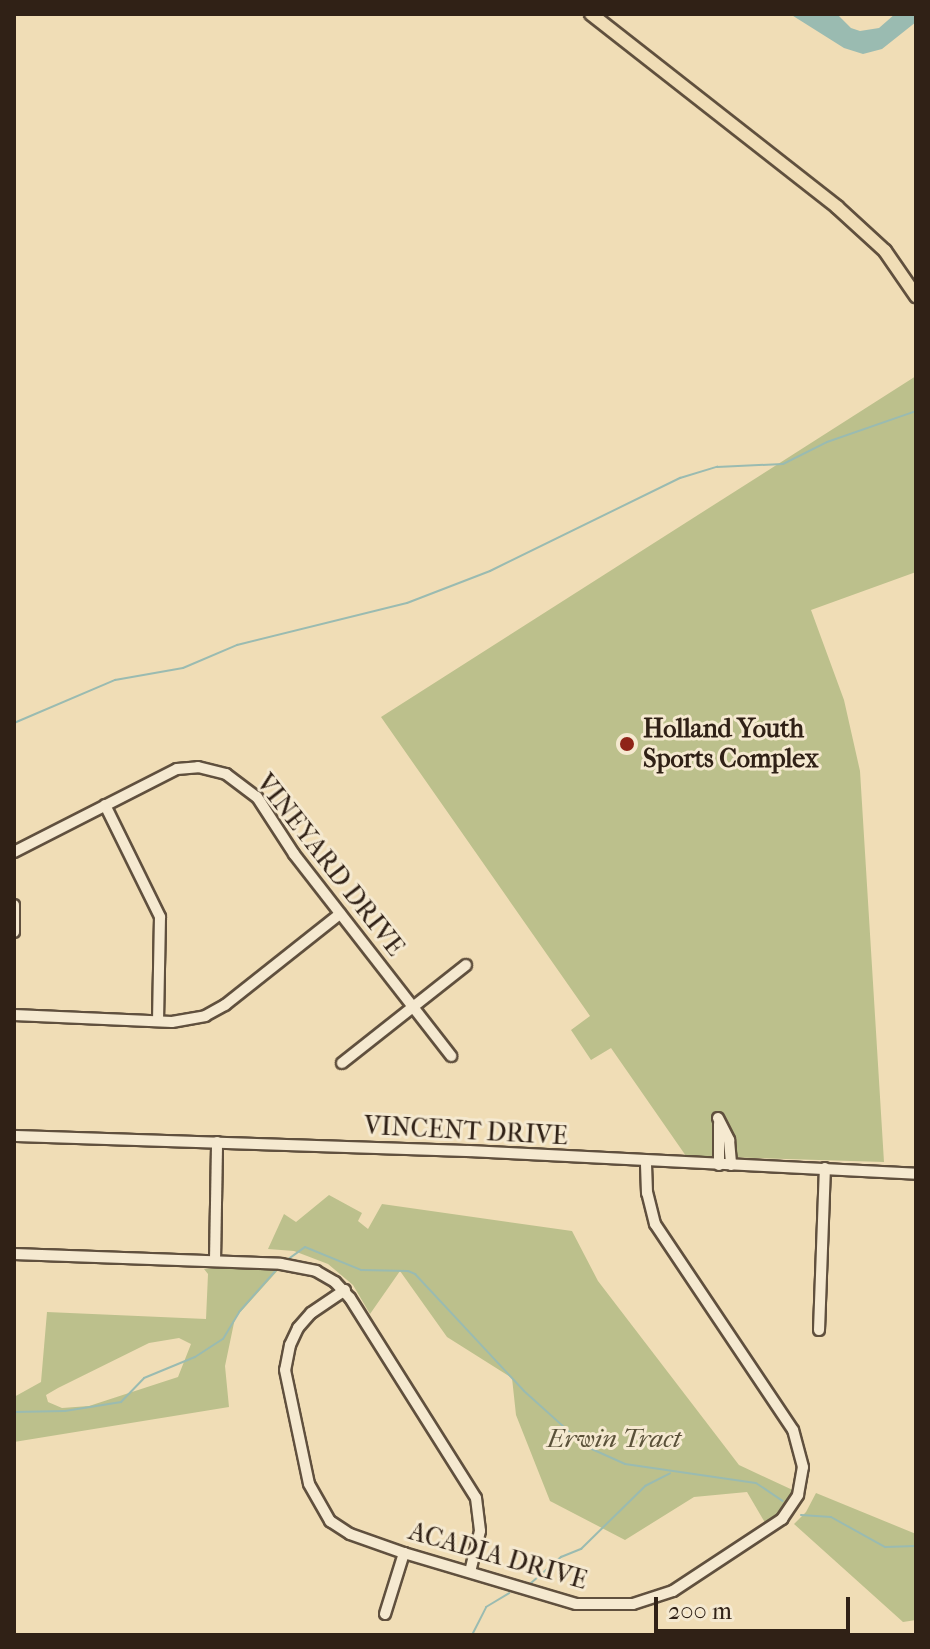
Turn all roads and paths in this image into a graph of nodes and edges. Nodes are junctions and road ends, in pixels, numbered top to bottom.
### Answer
1 (591, 14) edge
2 (916, 296) edge
3 (105, 805) junction
4 (14, 852) edge
5 (14, 905) edge
6 (340, 914) junction
7 (14, 932) edge
8 (466, 965) dead end
9 (413, 1007) junction
10 (14, 1015) edge
11 (158, 1021) junction
12 (451, 1056) dead end
13 (342, 1063) dead end
14 (14, 1136) edge
15 (217, 1142) junction
16 (646, 1162) junction
17 (719, 1165) junction
18 (731, 1165) junction
19 (825, 1168) junction
20 (916, 1174) edge
21 (14, 1254) edge
22 (215, 1261) junction
23 (345, 1290) junction
24 (819, 1330) dead end
25 (404, 1553) junction
26 (470, 1572) junction
27 (385, 1614) dead end

1 - 2 main road
3 - 4 street, VINEYARD DRIVE
3 - 6 street, VINEYARD DRIVE
3 - 11 street
5 - 7 street
6 - 9 street, VINEYARD DRIVE
6 - 11 street
8 - 9 street
9 - 12 street, VINEYARD DRIVE
9 - 13 street
10 - 11 street
14 - 15 street, VINCENT DRIVE
15 - 16 street, VINCENT DRIVE
15 - 22 street
16 - 17 street, VINCENT DRIVE
16 - 26 street, ACADIA DRIVE
17 - 18 street, VINCENT DRIVE
17 - 18 street
18 - 19 street, VINCENT DRIVE
19 - 20 street, VINCENT DRIVE
19 - 24 street
21 - 22 street
22 - 23 street
23 - 25 street, ACADIA DRIVE
23 - 26 street
25 - 26 street, ACADIA DRIVE
25 - 27 street

